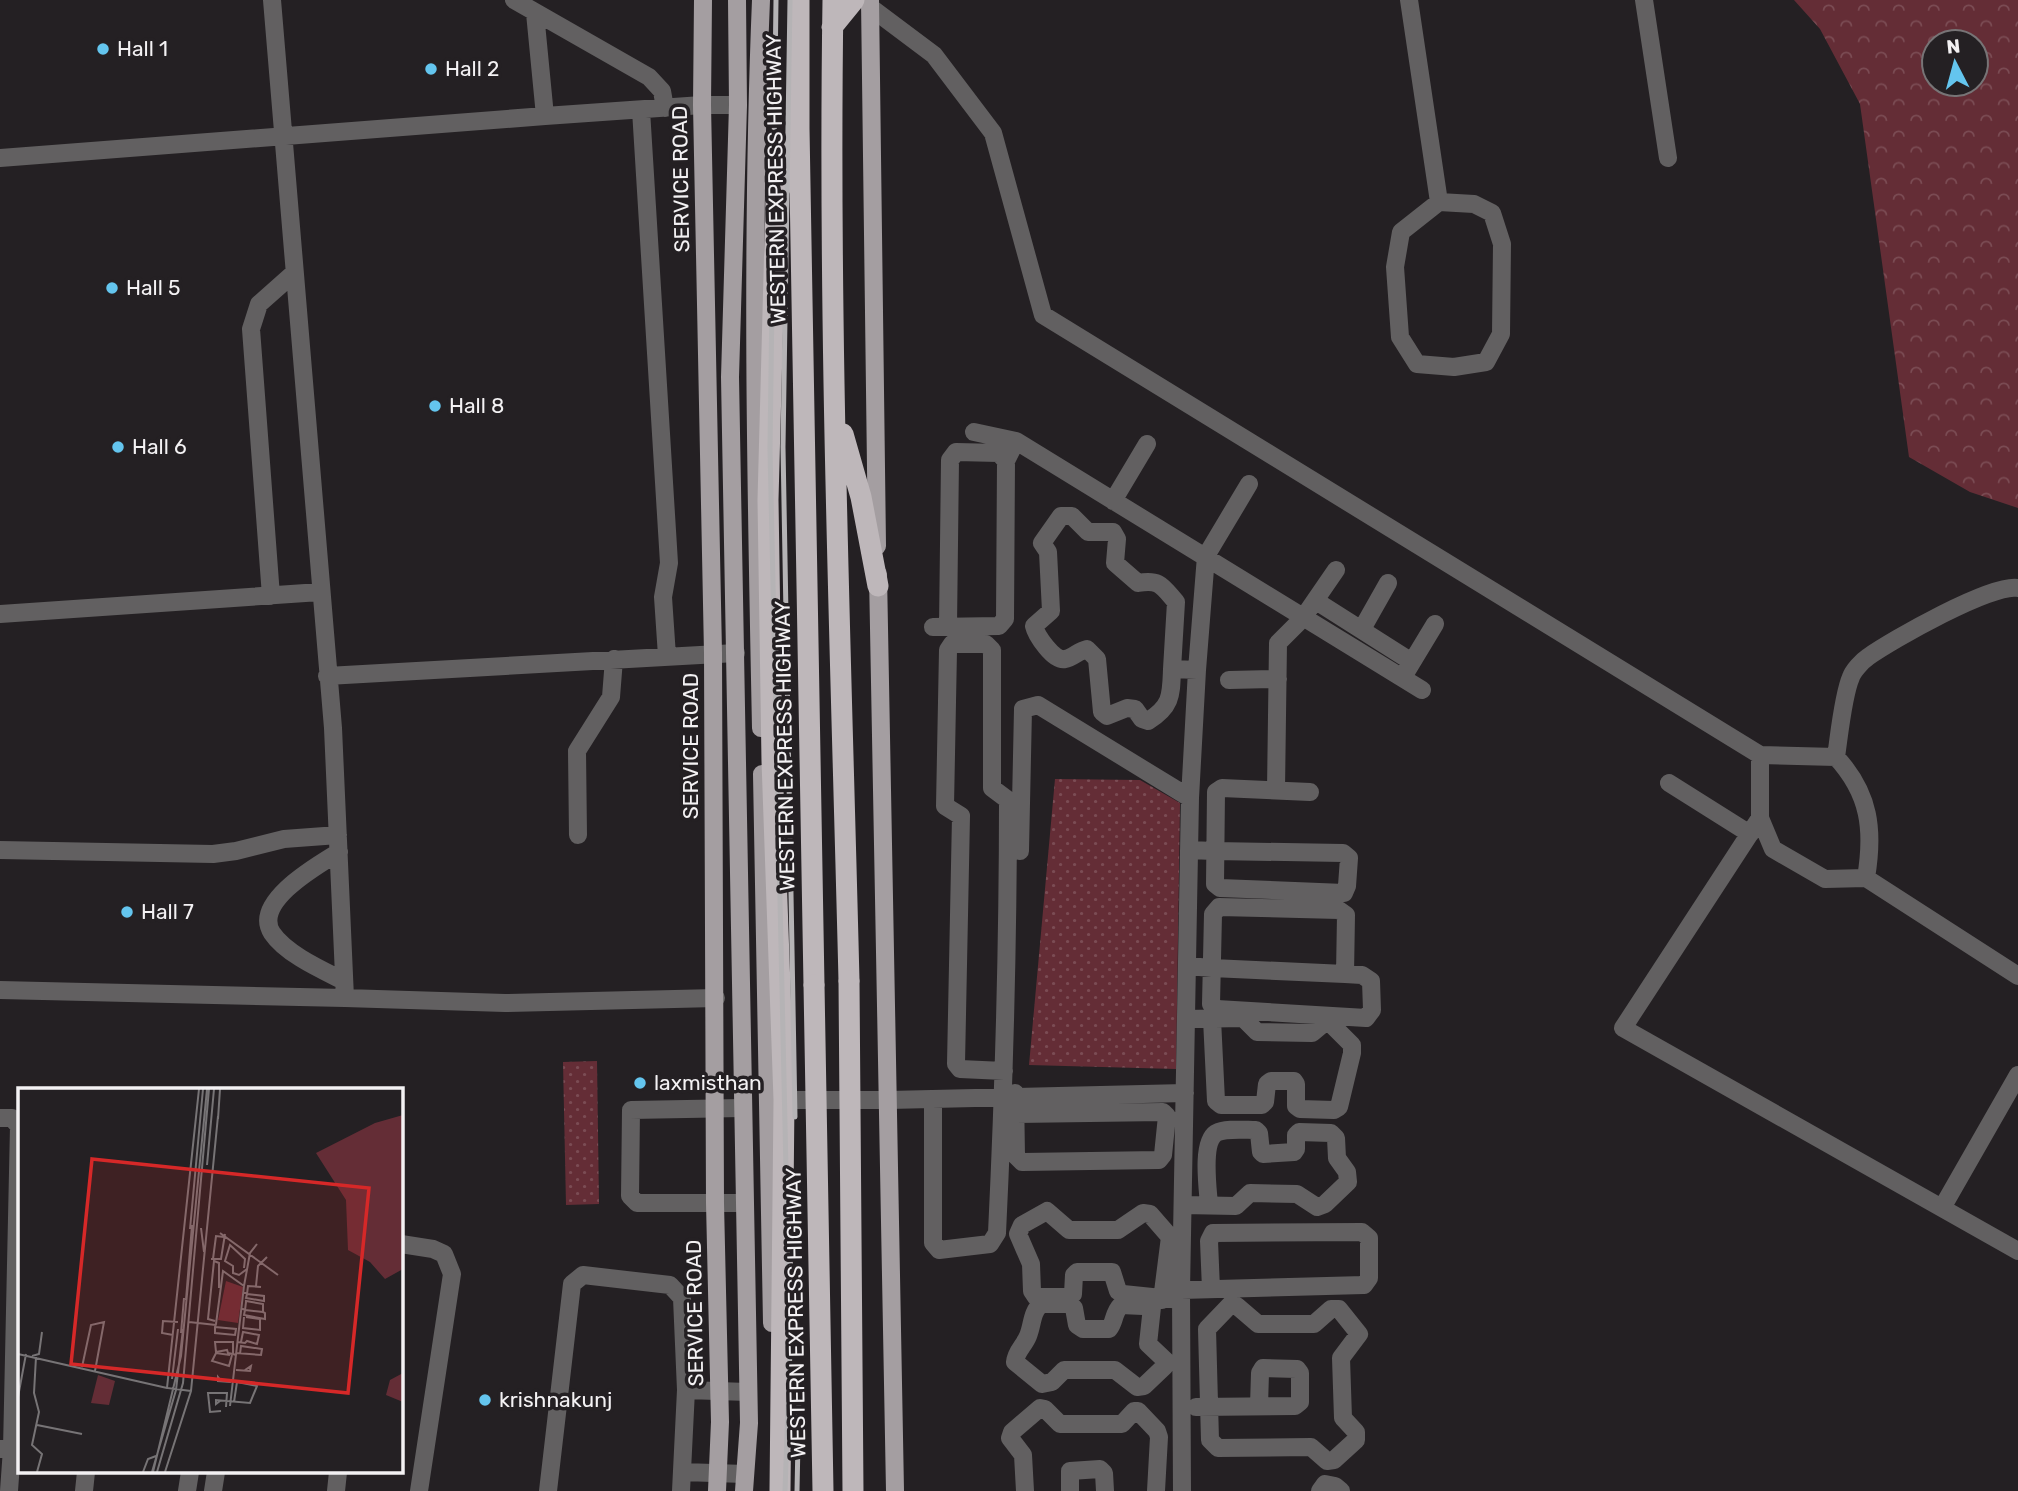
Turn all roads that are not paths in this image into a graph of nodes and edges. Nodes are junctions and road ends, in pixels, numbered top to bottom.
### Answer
1 (272, 0) edge
2 (514, 0) edge
3 (703, 0) edge
4 (737, 0) edge
5 (761, 0) edge
6 (799, 0) edge
7 (833, 0) edge
8 (1409, 0) edge
9 (1644, 0) edge
10 (865, 2) edge
11 (535, 13) junction
12 (832, 27) junction
13 (702, 105) junction
14 (738, 105) junction
15 (665, 108) junction
16 (641, 110) junction
17 (545, 116) junction
18 (799, 128) junction
19 (283, 135) junction
20 (0, 158) edge
21 (1668, 158) dead end
22 (1438, 202) junction
23 (294, 273) junction
24 (708, 388) junction
25 (730, 390) junction
26 (835, 412) junction
27 (974, 432) dead end
28 (1016, 441) junction
29 (1147, 444) dead end
30 (1006, 461) junction
31 (1249, 484) dead end
32 (1113, 501) junction
33 (1206, 556) junction
34 (1336, 570) dead end
35 (1388, 583) dead end
36 (878, 586) junction
37 (2018, 588) edge
38 (320, 592) junction
39 (271, 596) junction
40 (1316, 601) junction
41 (0, 614) edge
42 (1303, 618) junction
43 (1435, 624) dead end
44 (1363, 629) junction
45 (713, 653) junction
46 (736, 653) junction
47 (667, 656) junction
48 (614, 659) junction
49 (1412, 662) junction
50 (1172, 669) junction
51 (1197, 670) junction
52 (327, 676) junction
53 (1403, 678) junction
54 (1278, 679) junction
55 (1229, 680) dead end
56 (1422, 690) dead end
57 (736, 740) junction
58 (713, 741) junction
59 (1760, 755) junction
60 (1836, 757) junction
61 (1669, 783) dead end
62 (1276, 790) junction
63 (1310, 792) dead end
64 (1190, 798) junction
65 (1760, 818) junction
66 (1749, 834) junction
67 (578, 835) dead end
68 (338, 844) junction
69 (0, 850) edge
70 (1189, 850) junction
71 (1214, 851) junction
72 (1866, 878) junction
73 (1187, 966) junction
74 (1212, 968) junction
75 (1345, 974) junction
76 (2018, 976) edge
77 (0, 990) edge
78 (345, 990) junction
79 (716, 999) junction
80 (1213, 1018) junction
81 (1186, 1019) junction
82 (741, 1037) junction
83 (716, 1039) junction
84 (1004, 1071) junction
85 (2018, 1075) edge
86 (1185, 1093) junction
87 (933, 1098) junction
88 (784, 1100) junction
89 (889, 1100) junction
90 (1011, 1102) junction
91 (712, 1107) junction
92 (743, 1108) junction
93 (0, 1118) edge
94 (18, 1125) edge
95 (18, 1151) edge
96 (711, 1203) junction
97 (744, 1203) junction
98 (1183, 1205) junction
99 (1209, 1205) junction
100 (1942, 1208) junction
101 (402, 1244) edge
102 (2018, 1251) edge
103 (1211, 1289) junction
104 (1181, 1299) junction
105 (1157, 1303) junction
106 (686, 1390) junction
107 (719, 1391) junction
108 (748, 1392) junction
109 (1259, 1406) dead end
110 (1182, 1407) junction
111 (1207, 1408) junction
112 (6, 1449) edge
113 (682, 1472) junction
114 (718, 1482) edge
115 (744, 1482) edge
116 (9, 1491) edge
117 (419, 1491) edge
118 (548, 1491) edge
119 (681, 1491) edge
120 (769, 1491) edge
121 (780, 1491) edge
122 (823, 1491) edge
123 (853, 1491) edge
124 (895, 1491) edge
125 (1025, 1491) edge
126 (1070, 1491) edge
127 (1105, 1491) edge
128 (1156, 1491) edge
129 (1182, 1491) edge
130 (1320, 1491) edge
131 (1340, 1491) edge

1 - 19 street
2 - 11 street
3 - 13 main road, SERVICE ROAD
4 - 14 main road
5 - 120 main road
6 - 18 highway, WESTERN EXPRESS HIGHWAY
7 - 12 highway
8 - 22 street
9 - 21 street
10 - 12 highway
10 - 36 main road
10 - 59 street
11 - 15 street
11 - 17 street
12 - 26 highway
13 - 14 street
13 - 15 street
13 - 24 main road, SERVICE ROAD
14 - 25 main road
15 - 16 street
16 - 17 street
16 - 47 street
17 - 19 street
18 - 88 highway
18 - 122 highway, WESTERN EXPRESS HIGHWAY, bridge
19 - 20 street
19 - 23 street
22 - 22 street
23 - 38 street
23 - 39 street
24 - 25 main road
24 - 45 main road, SERVICE ROAD
25 - 46 main road
26 - 36 highway
26 - 123 highway, bridge
27 - 28 street
28 - 30 street
28 - 32 street
29 - 32 street
30 - 30 street
31 - 33 street
32 - 33 street
33 - 42 street
33 - 51 street
34 - 40 street
35 - 44 street
36 - 89 main road
37 - 60 street
38 - 39 street
38 - 52 street
39 - 41 street
40 - 42 street
40 - 44 street
42 - 53 street
42 - 54 street
43 - 49 street
44 - 49 street
45 - 46 street
45 - 47 street
45 - 58 main road, SERVICE ROAD
46 - 57 main road
47 - 48 street
48 - 52 street
48 - 67 street
49 - 53 street
50 - 50 street
50 - 51 street
51 - 64 street
52 - 68 street
53 - 56 street
54 - 55 street
54 - 62 street
57 - 58 main road
57 - 82 main road
58 - 79 main road, SERVICE ROAD
59 - 60 street
59 - 65 street
60 - 72 street
61 - 66 street
62 - 63 street
62 - 71 street
64 - 70 street
64 - 90 street
65 - 66 street
65 - 72 street
66 - 100 street
68 - 69 street
68 - 78 street
68 - 78 street
70 - 71 street
70 - 73 street
71 - 71 street
72 - 76 street
73 - 74 street
73 - 81 street
74 - 75 street
74 - 75 street
74 - 75 street
77 - 78 street
78 - 79 street
79 - 83 main road, SERVICE ROAD
80 - 80 street
80 - 81 street
81 - 86 street
82 - 83 main road
82 - 92 main road
83 - 91 main road, SERVICE ROAD
84 - 84 street
84 - 90 street
85 - 100 street
86 - 90 street
86 - 98 street
87 - 89 street
87 - 90 street
87 - 90 street
88 - 89 street
88 - 121 highway
89 - 124 main road
90 - 90 street
91 - 92 street
91 - 96 main road, SERVICE ROAD
91 - 96 street
92 - 97 main road
93 - 94 street
95 - 112 street
96 - 97 street
96 - 107 main road, SERVICE ROAD
97 - 108 main road
98 - 99 street
98 - 104 street
99 - 99 street
100 - 102 street
101 - 117 street
103 - 103 street
103 - 104 street
104 - 105 street
104 - 110 street
105 - 105 street
105 - 105 street
106 - 107 street
106 - 113 street
106 - 118 street
107 - 108 street
107 - 114 main road, SERVICE ROAD
108 - 115 main road
109 - 111 street
110 - 111 street
110 - 129 street
111 - 111 street
112 - 116 street
113 - 114 street
113 - 119 street
114 - 115 street
125 - 128 street
126 - 127 street
130 - 131 street

